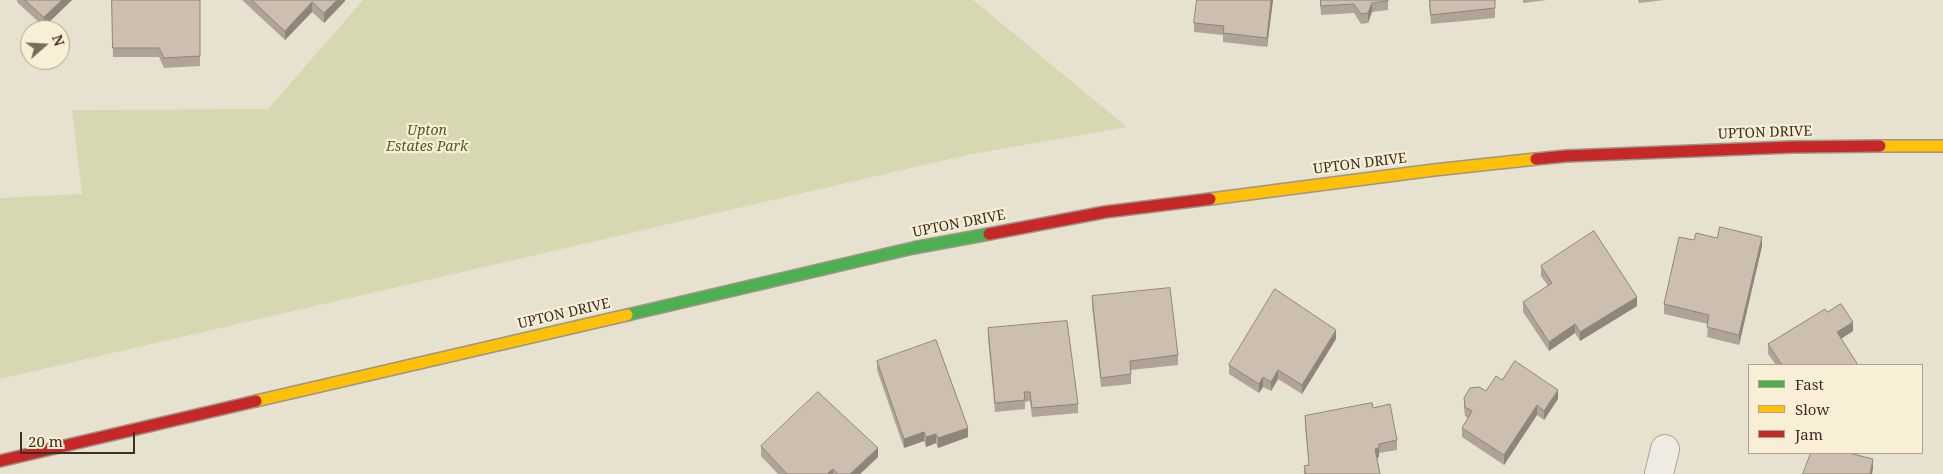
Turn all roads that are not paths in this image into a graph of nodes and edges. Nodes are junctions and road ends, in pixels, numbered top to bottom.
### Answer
1 (1943, 146) edge
2 (0, 461) edge

1 - 2 main road, UPTON DRIVE

